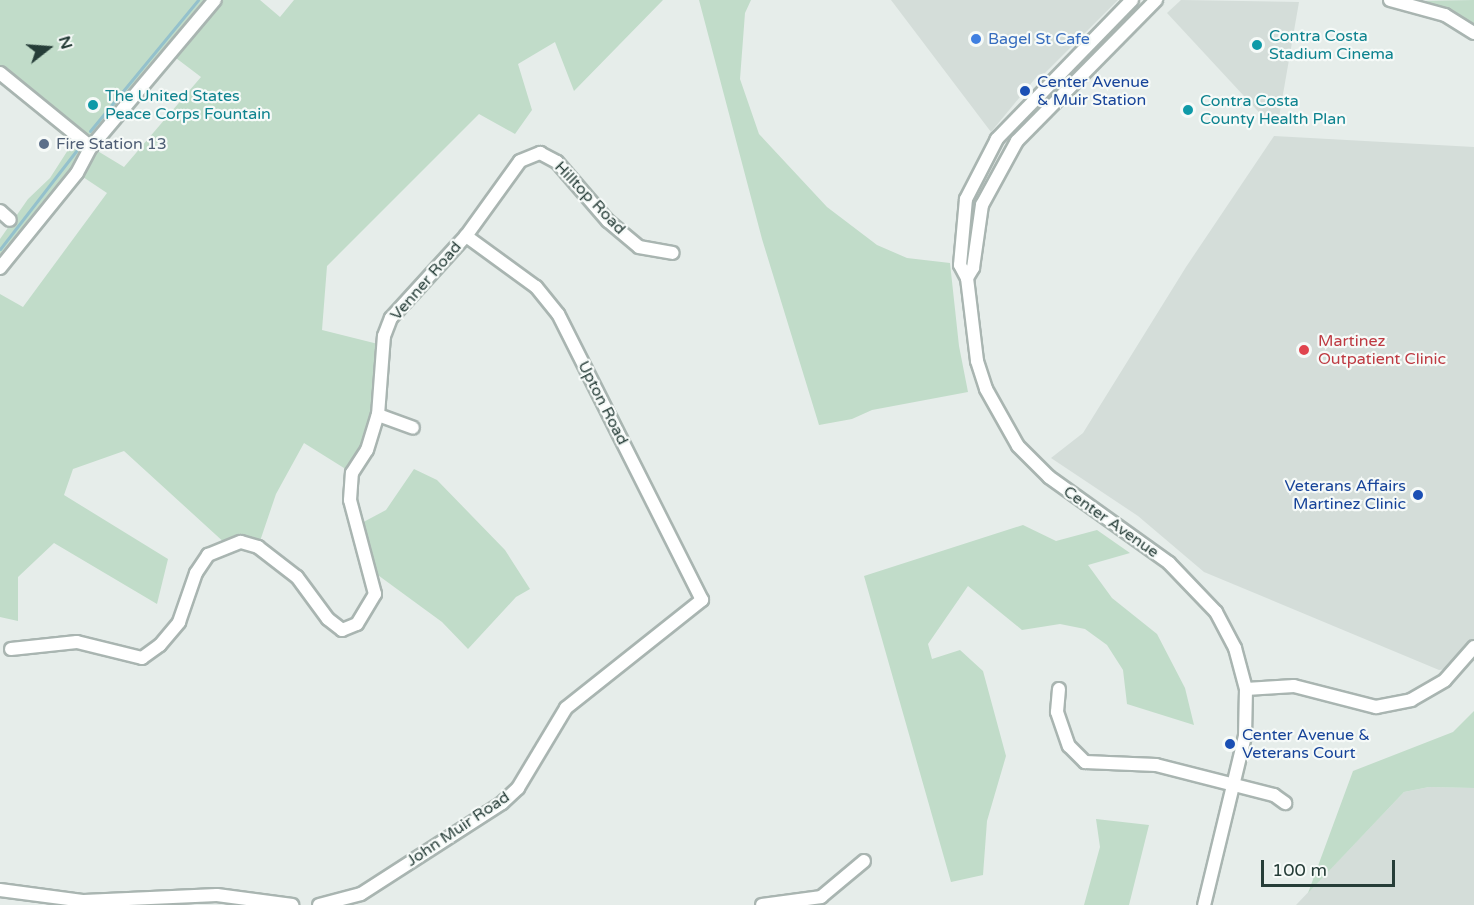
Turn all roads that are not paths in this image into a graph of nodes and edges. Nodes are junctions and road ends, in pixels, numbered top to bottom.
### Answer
1 (215, 0) edge
2 (1132, 0) edge
3 (1156, 0) edge
4 (1390, 0) edge
5 (1474, 33) edge
6 (0, 74) edge
7 (90, 147) junction
8 (540, 153) joint
9 (466, 236) junction
10 (672, 253) dead end
11 (0, 268) edge
12 (967, 278) junction
13 (378, 415) junction
14 (413, 428) dead end
15 (702, 600) joint
16 (1474, 647) edge
17 (11, 649) dead end
18 (1059, 689) dead end
19 (1246, 689) junction
20 (1234, 783) junction
21 (1285, 803) dead end
22 (864, 861) dead end
23 (0, 890) edge
24 (168, 901) edge
25 (292, 905) edge
26 (319, 905) edge
27 (762, 905) edge
28 (1204, 905) edge

1 - 7 street
2 - 12 street, Center Avenue
3 - 12 street, Center Avenue
4 - 5 street
6 - 7 street
7 - 11 street
8 - 9 street, Venner Road
8 - 10 street, Hilltop Road
9 - 13 street, Venner Road
9 - 15 street, Upton Road
12 - 19 street, Center Avenue
13 - 14 street
13 - 17 street, Venner Road
15 - 26 street, John Muir Road
16 - 19 street
18 - 20 street
19 - 20 street, Center Avenue
20 - 21 street
20 - 28 street, Center Avenue
22 - 27 street
23 - 24 street
24 - 25 street

